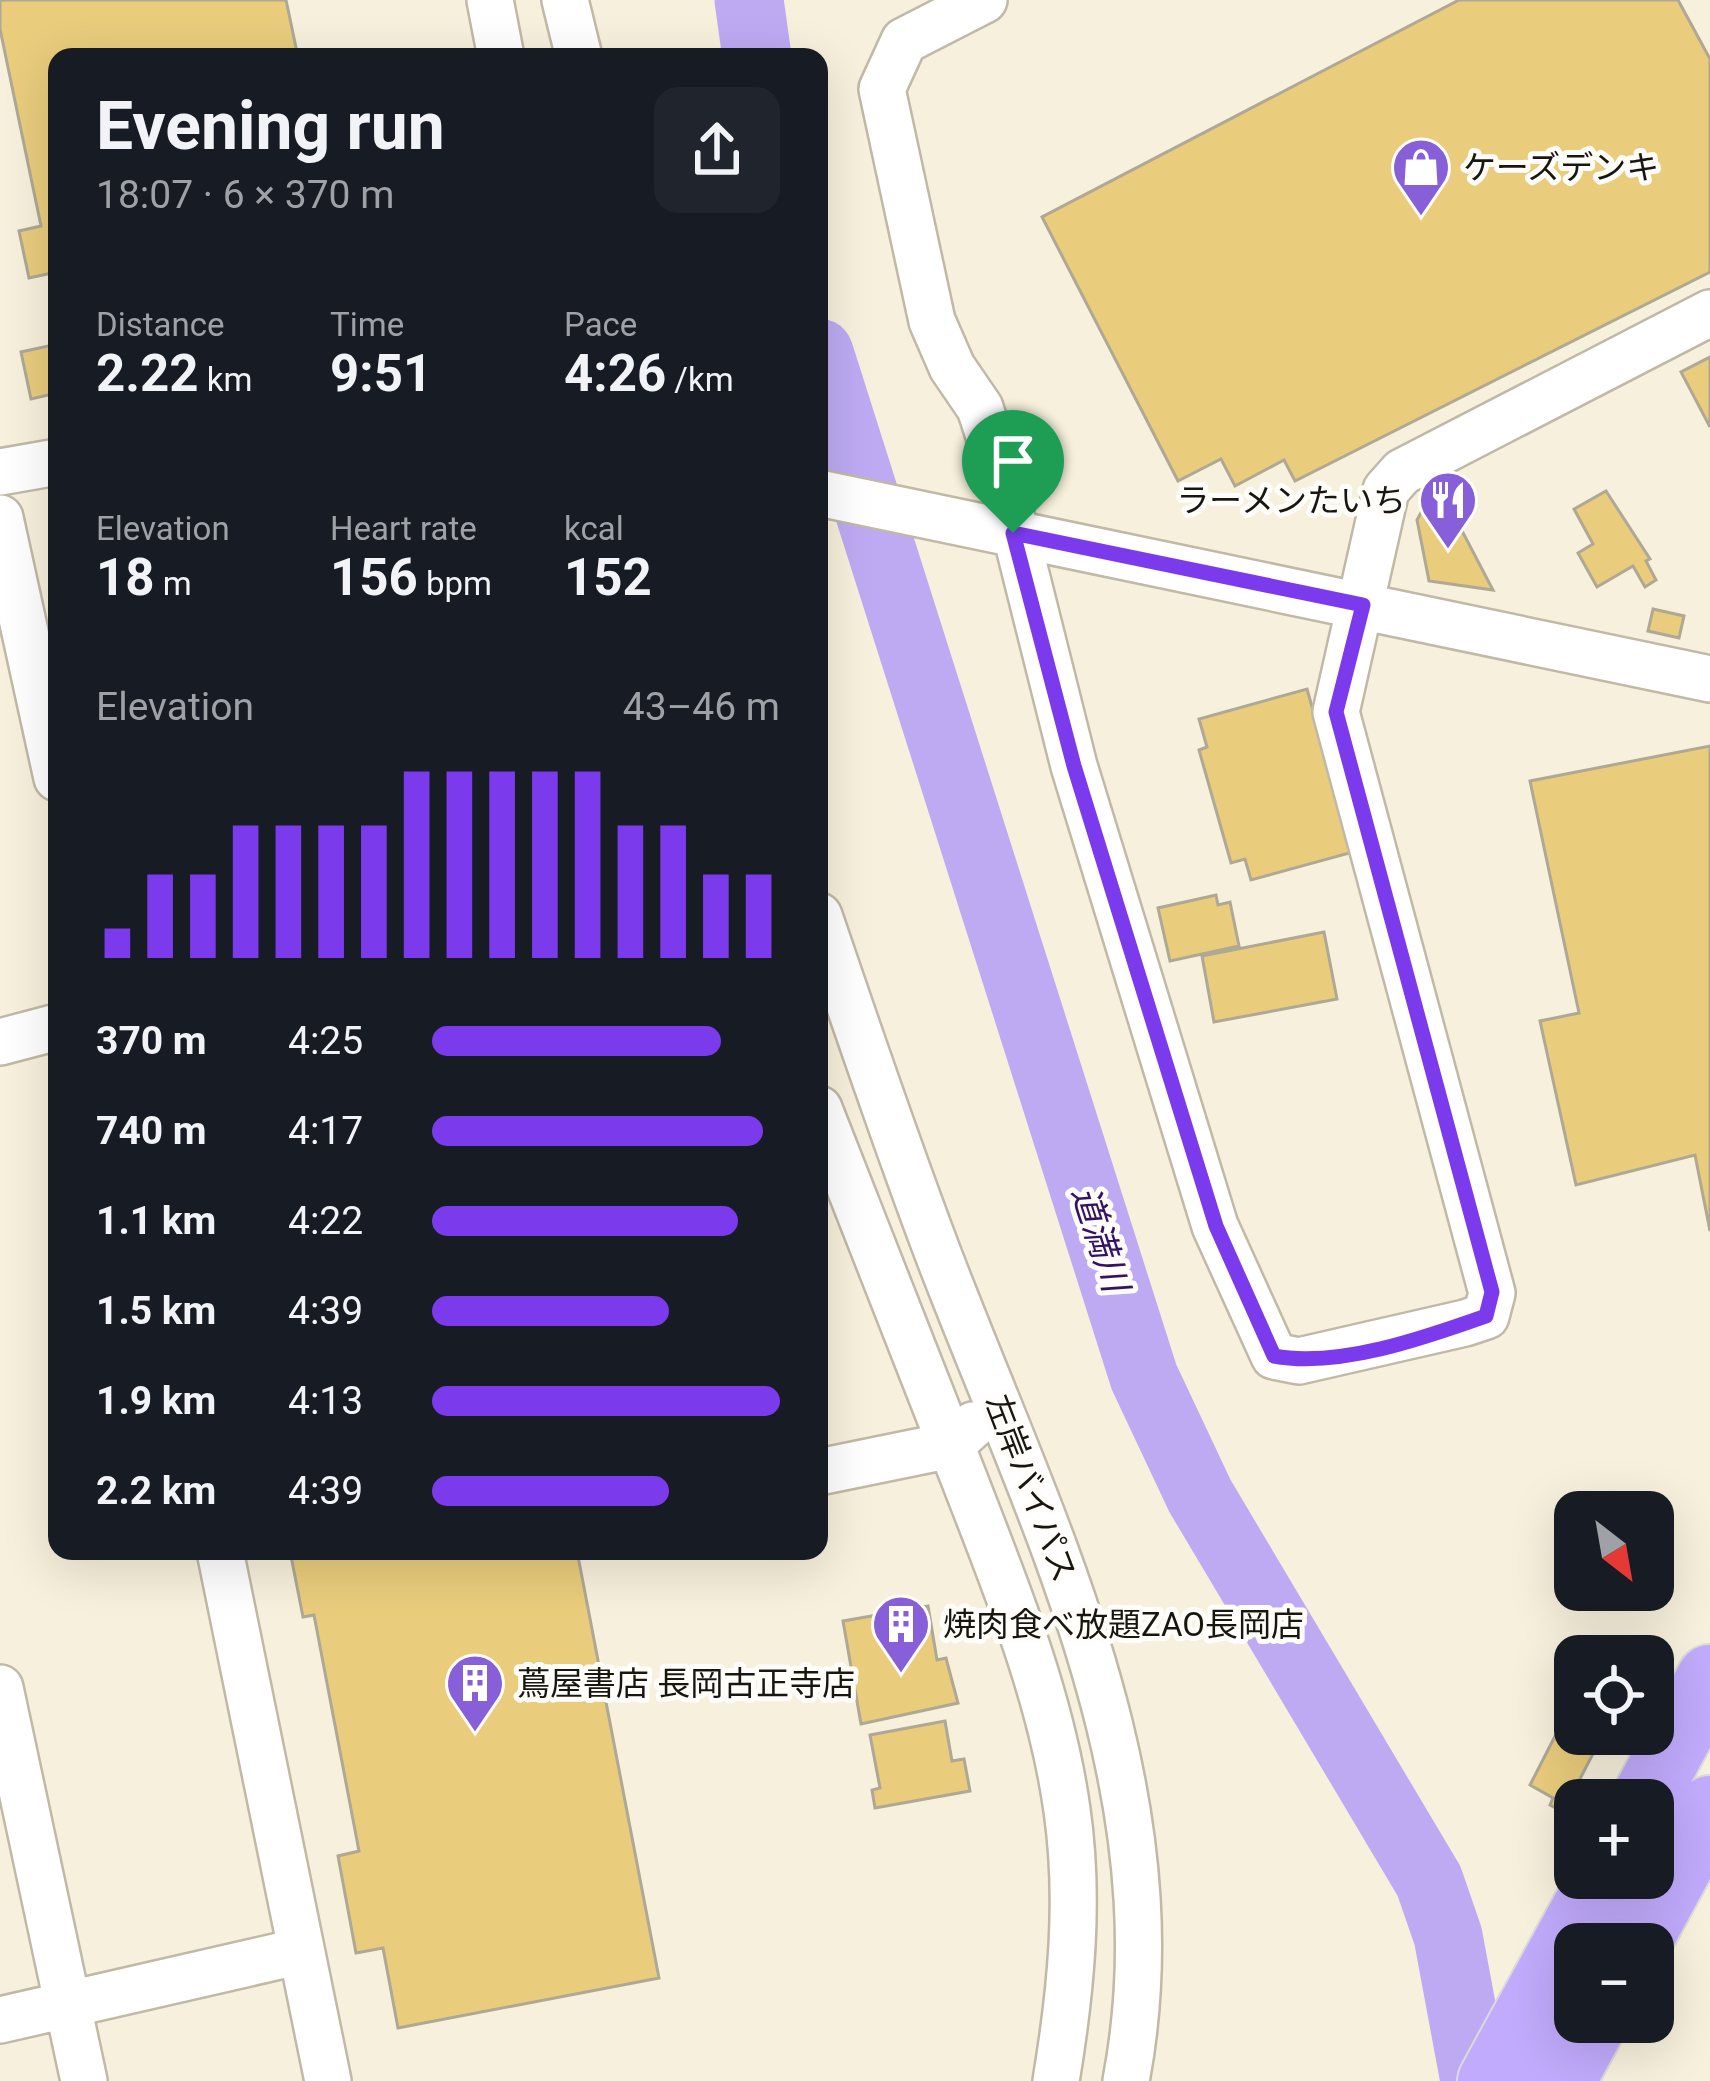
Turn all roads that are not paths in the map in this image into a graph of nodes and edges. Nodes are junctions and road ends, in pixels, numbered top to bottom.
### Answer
1 (490, 0) edge
2 (565, 0) edge
3 (984, 0) edge
4 (499, 48) edge
5 (577, 48) edge
6 (1710, 313) edge
7 (48, 464) edge
8 (0, 472) edge
9 (828, 495) edge
10 (0, 518) edge
11 (1013, 533) junction
12 (1363, 605) junction
13 (1710, 680) edge
14 (48, 737) edge
15 (828, 941) edge
16 (48, 1029) edge
17 (0, 1042) edge
18 (828, 1132) edge
19 (937, 1250) junction
20 (951, 1445) junction
21 (828, 1470) edge
22 (222, 1560) edge
23 (1710, 1678) edge
24 (0, 1688) edge
25 (1655, 1779) edge
26 (1710, 1809) edge
27 (1591, 1899) edge
28 (1648, 1923) edge
29 (301, 1951) junction
30 (69, 2002) junction
31 (0, 2020) edge
32 (1583, 2043) edge
33 (84, 2081) edge
34 (328, 2081) edge
35 (1056, 2081) edge
36 (1126, 2081) edge
37 (1491, 2081) edge
38 (1562, 2081) edge

1 - 4 street
2 - 5 street
3 - 11 street
6 - 12 street
7 - 8 street
9 - 11 street
10 - 14 street
11 - 12 street
11 - 12 street
12 - 13 street
15 - 19 street, 左岸バイパス
16 - 17 street
18 - 20 street, 左岸バイパス
19 - 20 street
19 - 36 street, 左岸バイパス
20 - 21 street
20 - 35 street, 左岸バイパス
22 - 29 street
23 - 25 highway
24 - 30 street
26 - 28 highway
27 - 37 highway
29 - 30 street
29 - 34 street
30 - 31 street
30 - 33 street
32 - 38 highway

